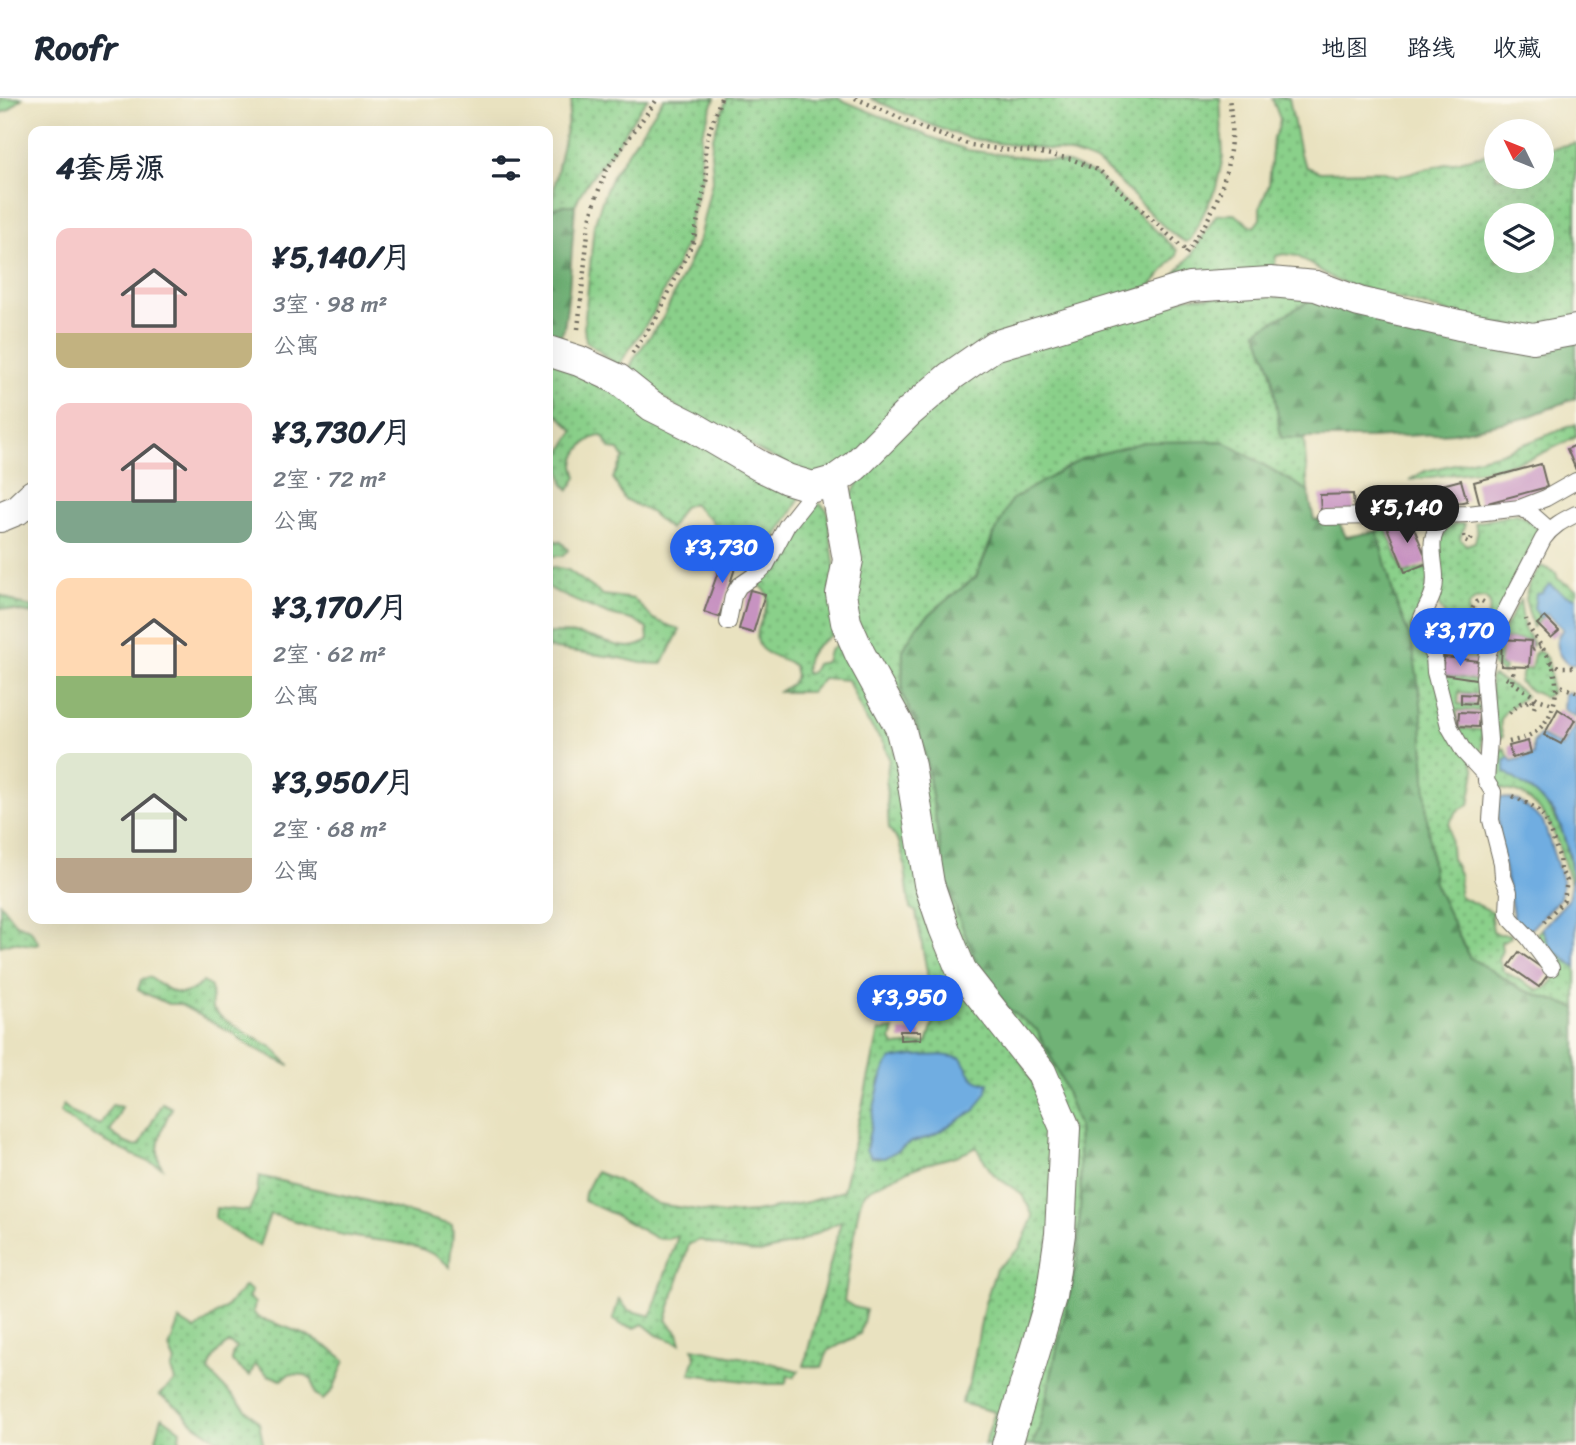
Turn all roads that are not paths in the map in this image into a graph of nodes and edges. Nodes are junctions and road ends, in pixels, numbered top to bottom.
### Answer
1 (1576, 330) edge
2 (553, 353) edge
3 (1576, 481) edge
4 (824, 484) junction
5 (28, 500) edge
6 (1520, 508) junction
7 (1450, 514) junction
8 (1576, 514) edge
9 (0, 517) edge
10 (1325, 517) dead end
11 (1550, 529) junction
12 (727, 622) dead end
13 (1489, 784) junction
14 (1551, 968) dead end
15 (1007, 1445) edge

1 - 4 street
2 - 4 street
3 - 6 lane
4 - 12 lane
4 - 15 street
5 - 9 street
6 - 7 lane
6 - 11 lane
7 - 10 lane
7 - 13 lane
8 - 11 lane
11 - 13 lane
13 - 14 lane

